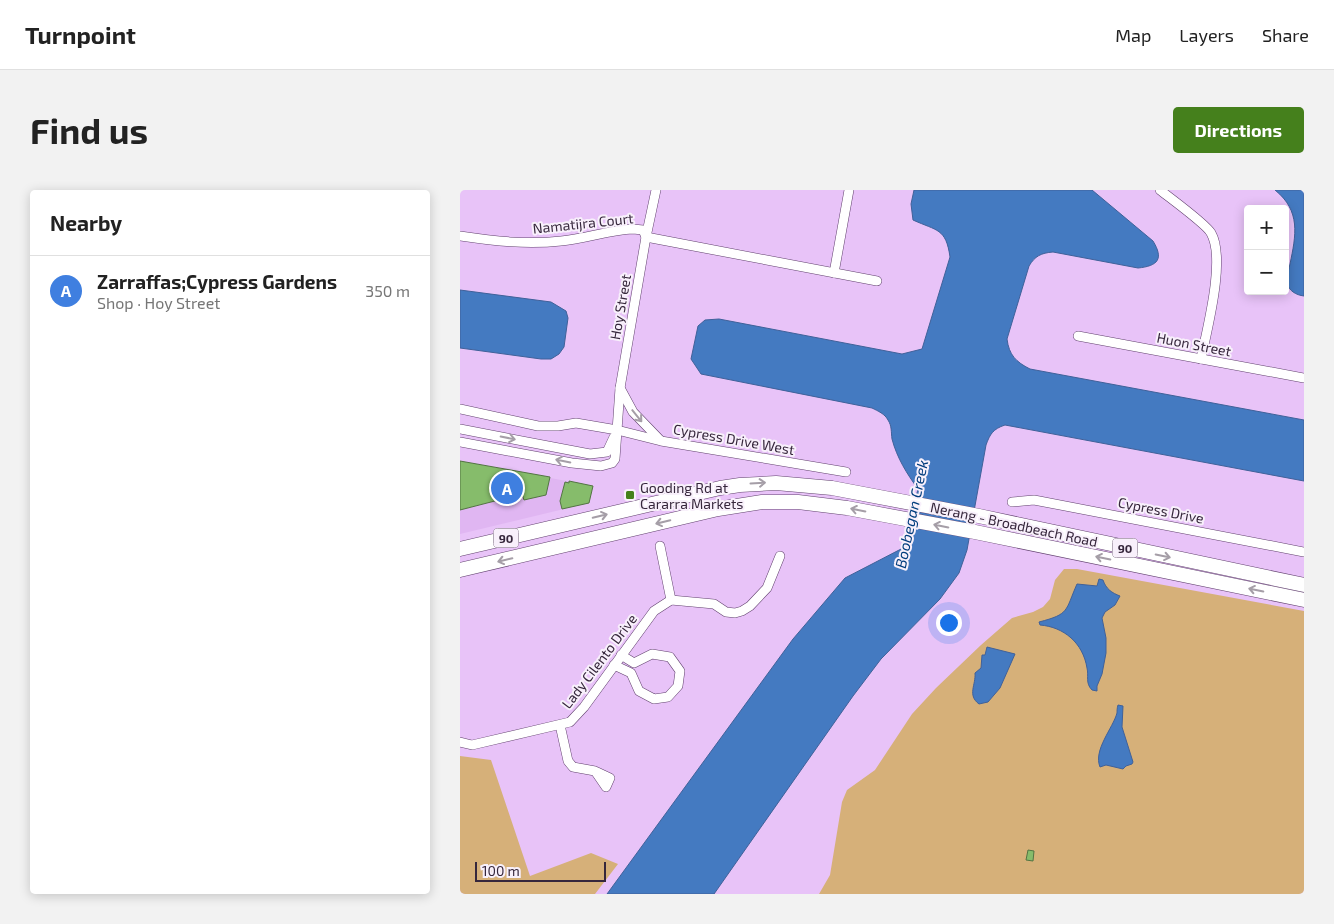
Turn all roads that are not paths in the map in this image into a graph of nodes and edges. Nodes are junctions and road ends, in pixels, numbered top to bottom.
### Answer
1 (656, 190) edge
2 (849, 190) edge
3 (1160, 190) edge
4 (460, 236) edge
5 (646, 237) junction
6 (834, 273) junction
7 (877, 281) dead end
8 (1078, 336) dead end
9 (1201, 359) junction
10 (1304, 378) edge
11 (620, 388) junction
12 (460, 409) edge
13 (460, 429) edge
14 (617, 430) junction
15 (661, 441) junction
16 (460, 442) edge
17 (846, 472) dead end
18 (1012, 502) dead end
19 (660, 546) dead end
20 (460, 549) edge
21 (1304, 552) edge
22 (780, 556) dead end
23 (460, 570) edge
24 (1304, 585) edge
25 (671, 600) junction
26 (1304, 600) edge
27 (621, 655) junction
28 (614, 665) junction
29 (560, 725) junction
30 (460, 742) edge
31 (595, 771) dead end

1 - 5 street, Hoy Street
2 - 6 street
3 - 9 street
4 - 5 street, Namatijra Court
5 - 6 street
5 - 11 street, Hoy Street
6 - 7 street
8 - 9 street, Huon Street
9 - 10 street, Huon Street
11 - 14 street, Hoy Street
11 -> 15 street
12 - 14 street, Cypress Drive West
13 -> 14 street, Hoy Street
14 - 15 street, Cypress Drive West
14 -> 16 street, Hoy Street
15 - 17 street, Cypress Drive West
18 - 21 street, Cypress Drive
19 - 25 street
20 -> 24 main road, Nerang - Broadbeach Road / 90
22 - 25 street
26 -> 23 main road, Nerang - Broadbeach Road / 90
25 - 27 street, Lady Cilento Drive
27 - 28 street, Lady Cilento Drive
27 - 28 street
28 - 29 street, Lady Cilento Drive
29 - 30 street, Lady Cilento Drive
29 - 31 street

